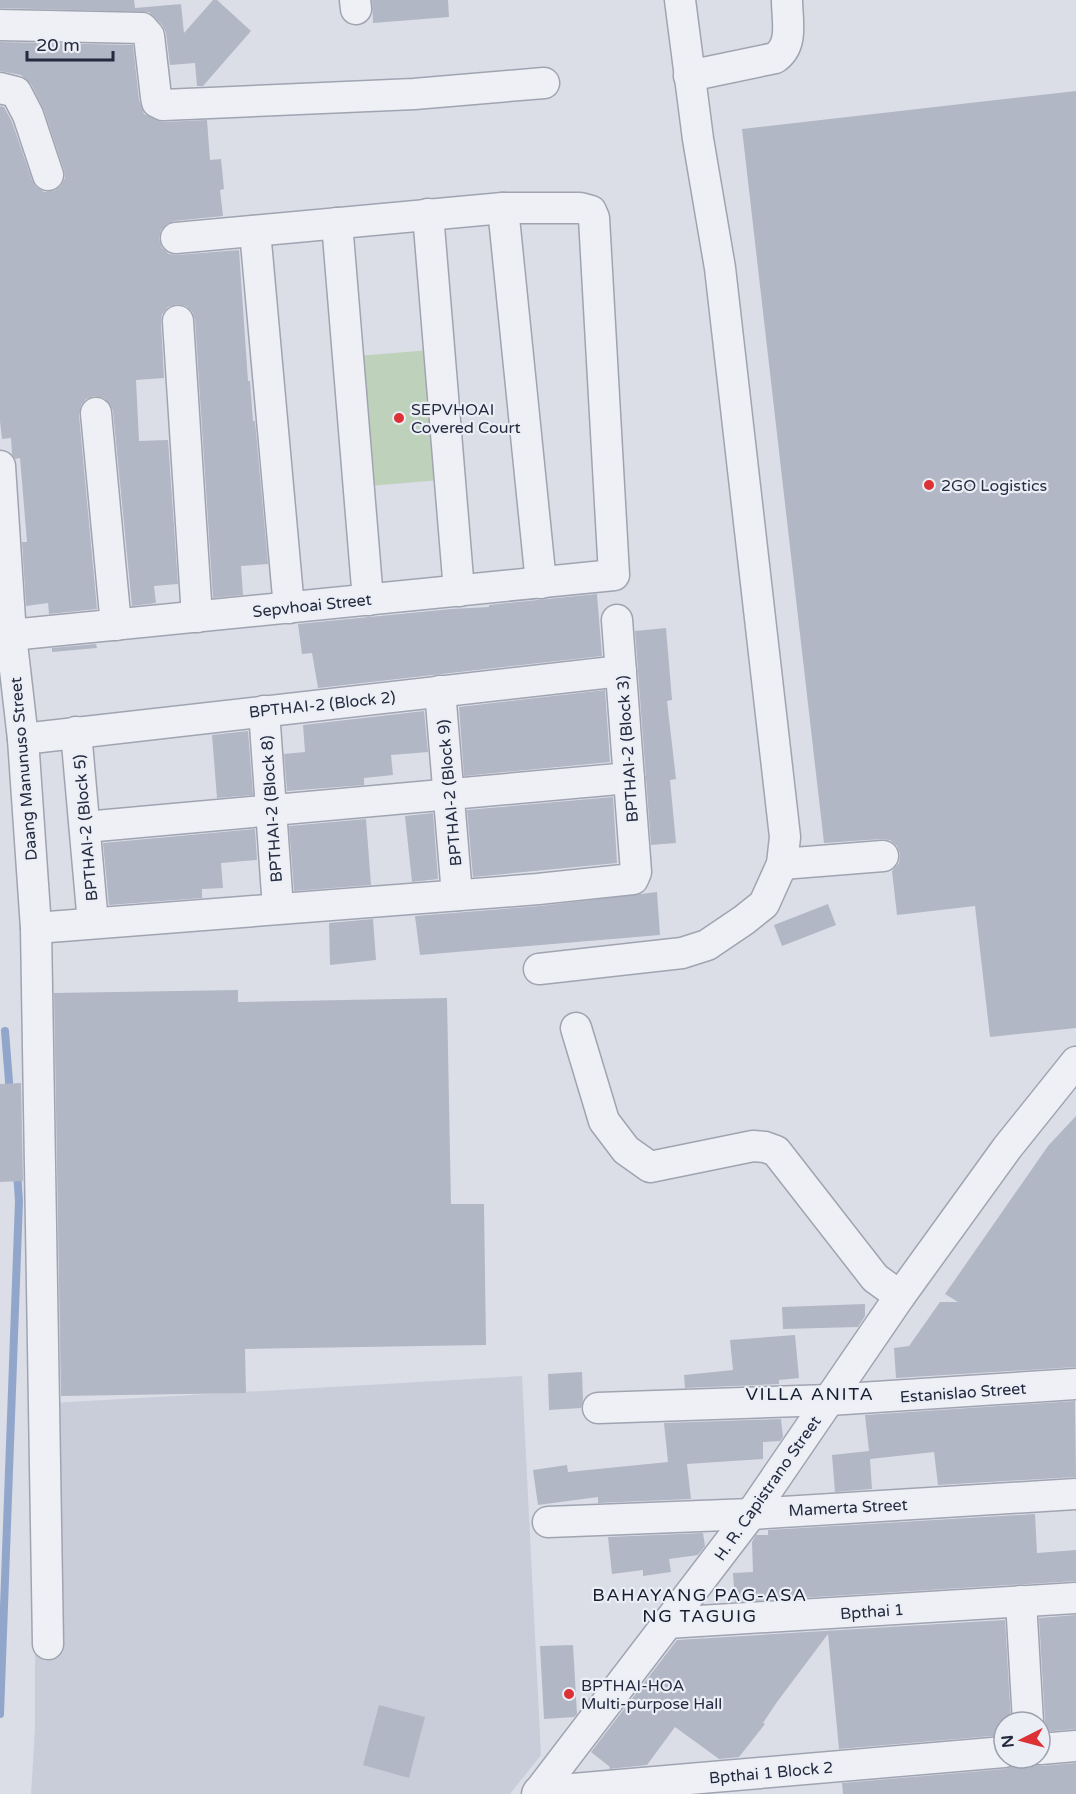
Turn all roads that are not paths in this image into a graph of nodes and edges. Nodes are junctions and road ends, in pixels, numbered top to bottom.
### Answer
1 (680, 0) edge
2 (787, 0) edge
3 (0, 25) edge
4 (689, 76) junction
5 (544, 83) dead end
6 (0, 88) edge
7 (48, 175) dead end
8 (503, 208) junction
9 (428, 214) junction
10 (337, 223) junction
11 (255, 231) junction
12 (177, 238) dead end
13 (178, 321) dead end
14 (96, 413) dead end
15 (0, 466) edge
16 (541, 583) junction
17 (459, 591) junction
18 (368, 600) junction
19 (289, 608) junction
20 (197, 617) junction
21 (617, 620) dead end
22 (116, 625) junction
23 (11, 635) junction
24 (621, 671) junction
25 (440, 691) junction
26 (264, 711) junction
27 (76, 732) junction
28 (23, 739) junction
29 (629, 778) junction
30 (449, 795) junction
31 (270, 810) junction
32 (85, 827) junction
33 (883, 856) dead end
34 (782, 864) junction
35 (457, 895) junction
36 (278, 908) junction
37 (93, 923) junction
38 (36, 928) junction
39 (539, 969) dead end
40 (576, 1028) dead end
41 (1076, 1062) edge
42 (900, 1296) junction
43 (1076, 1384) edge
44 (829, 1400) junction
45 (598, 1408) dead end
46 (1076, 1494) edge
47 (751, 1514) junction
48 (548, 1522) dead end
49 (1076, 1598) edge
50 (1021, 1601) junction
51 (667, 1623) junction
52 (48, 1644) dead end
53 (1027, 1710) edge
54 (1076, 1746) edge
55 (1052, 1748) edge
56 (992, 1753) edge
57 (538, 1793) edge

1 - 4 street
2 - 4 street
3 - 5 street
4 - 34 street
6 - 7 street
8 - 9 street
8 - 16 street
8 - 16 street, Sepvhoai Street
9 - 10 street
9 - 17 street
10 - 11 street
10 - 18 street
11 - 12 street
11 - 19 street
13 - 20 street
14 - 22 street
15 - 23 street, Daang Manunuso Street
16 - 17 street, Sepvhoai Street
17 - 18 street, Sepvhoai Street
18 - 19 street, Sepvhoai Street
19 - 20 street, Sepvhoai Street
20 - 22 street, Sepvhoai Street
21 - 24 street, BPTHAI-2 (Block 3)
22 - 23 street, Sepvhoai Street
23 - 28 street, Daang Manunuso Street
24 - 25 street, BPTHAI-2 (Block 2)
24 - 29 street, BPTHAI-2 (Block 3)
25 - 26 street, BPTHAI-2 (Block 2)
25 - 30 street, BPTHAI-2 (Block 9)
26 - 27 street, BPTHAI-2 (Block 2)
26 - 31 street, BPTHAI-2 (Block 8)
27 - 28 street, BPTHAI-2 (Block 2)
27 - 32 street, BPTHAI-2 (Block 5)
28 - 38 street, Daang Manunuso Street
29 - 30 street
29 - 35 street, BPTHAI-2 (Block 3)
30 - 31 street
30 - 35 street, BPTHAI-2 (Block 9)
31 - 32 street
31 - 36 street, BPTHAI-2 (Block 8)
32 - 37 street, BPTHAI-2 (Block 5)
33 - 34 street
34 - 39 street
35 - 36 street
36 - 37 street
37 - 38 street
38 - 52 street, Daang Manunuso Street
40 - 42 street
41 - 42 street, H. R. Capistrano Street
42 - 44 street, H. R. Capistrano Street
43 - 44 street, Estanislao Street
44 - 45 street, Estanislao Street
44 - 47 street, H. R. Capistrano Street
46 - 47 street, Mamerta Street
47 - 48 street, Mamerta Street
47 - 51 street, H. R. Capistrano Street
49 - 50 street, Bpthai 1
50 - 51 street, Bpthai 1
50 - 53 street
51 - 57 street, H. R. Capistrano Street
54 - 55 street
56 - 57 street, Bpthai 1 Block 2

